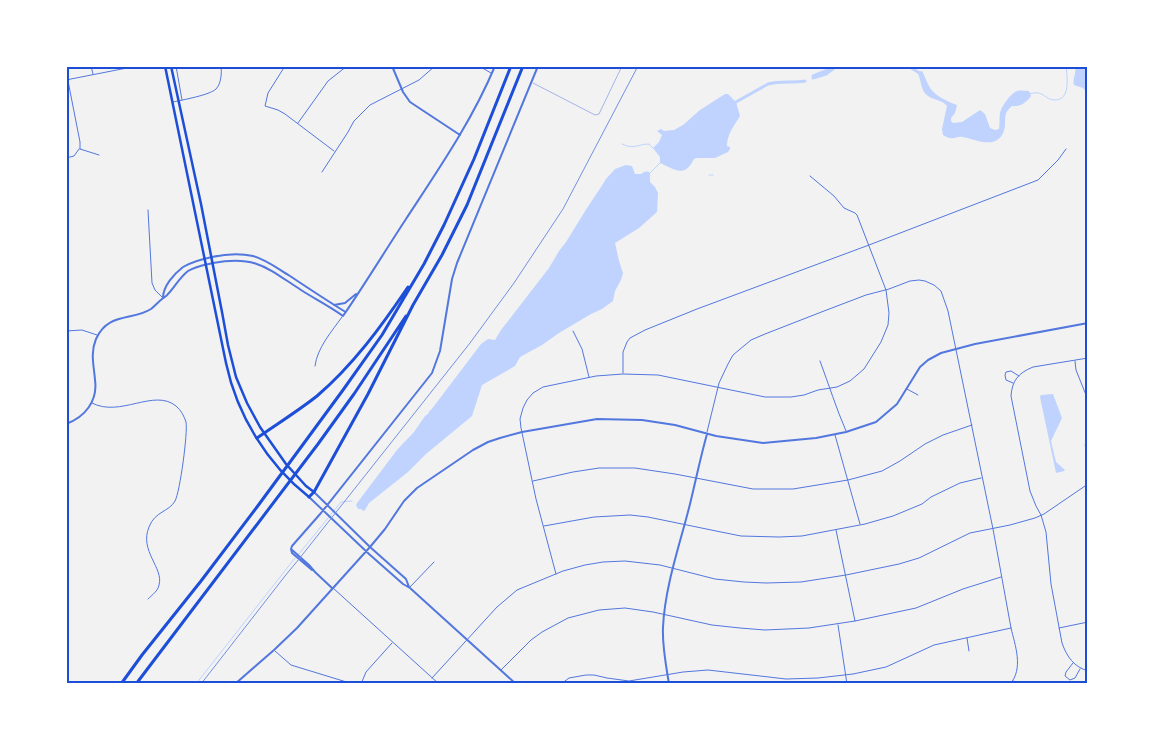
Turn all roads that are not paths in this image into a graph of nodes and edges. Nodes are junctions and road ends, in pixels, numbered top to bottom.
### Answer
1 (91, 66) edge
2 (137, 66) edge
3 (165, 66) edge
4 (171, 66) edge
5 (176, 66) edge
6 (221, 66) edge
7 (285, 66) edge
8 (347, 66) edge
9 (392, 66) edge
10 (435, 66) edge
11 (478, 66) edge
12 (495, 66) edge
13 (511, 66) edge
14 (523, 66) edge
15 (538, 66) edge
16 (622, 66) edge
17 (492, 73) junction
18 (93, 75) junction
19 (67, 80) edge
20 (532, 82) junction
21 (401, 89) junction
22 (180, 100) junction
23 (172, 102) junction
24 (298, 124) junction
25 (460, 135) junction
26 (80, 149) junction
27 (1066, 149) dead end
28 (335, 152) junction
29 (99, 155) dead end
30 (66, 158) edge
31 (322, 172) dead end
32 (810, 176) dead end
33 (148, 210) dead end
34 (869, 245) junction
35 (211, 257) junction
36 (205, 258) junction
37 (212, 263) junction
38 (206, 264) junction
39 (424, 264) junction
40 (68, 282) dead end
41 (66, 285) edge
42 (886, 290) junction
43 (359, 291) junction
44 (163, 298) junction
45 (334, 305) junction
46 (414, 305) junction
47 (345, 312) junction
48 (343, 316) junction
49 (1088, 323) edge
50 (66, 324) edge
51 (573, 330) dead end
52 (67, 331) edge
53 (98, 336) junction
54 (956, 349) junction
55 (1088, 358) edge
56 (1075, 360) junction
57 (820, 361) dead end
58 (315, 366) dead end
59 (623, 374) junction
60 (1018, 376) junction
61 (589, 378) junction
62 (1014, 384) junction
63 (718, 387) junction
64 (830, 388) junction
65 (907, 389) junction
66 (918, 395) dead end
67 (1088, 400) edge
68 (92, 403) junction
69 (66, 424) edge
70 (972, 426) junction
71 (522, 432) junction
72 (846, 432) junction
73 (264, 433) junction
74 (707, 434) junction
75 (835, 435) junction
76 (257, 438) junction
77 (1088, 444) edge
78 (1085, 445) dead end
79 (982, 477) junction
80 (696, 478) junction
81 (848, 480) junction
82 (532, 481) junction
83 (1088, 484) edge
84 (314, 492) junction
85 (309, 497) junction
86 (1041, 515) junction
87 (685, 524) junction
88 (860, 525) junction
89 (543, 526) junction
90 (993, 529) junction
91 (836, 530) junction
92 (370, 547) junction
93 (366, 552) junction
94 (434, 562) dead end
95 (673, 568) junction
96 (556, 574) junction
97 (846, 576) junction
98 (1001, 577) junction
99 (332, 588) junction
100 (410, 588) junction
101 (148, 599) dead end
102 (664, 615) junction
103 (855, 621) junction
104 (1088, 622) edge
105 (837, 624) junction
106 (1011, 628) junction
107 (1059, 628) junction
108 (967, 637) junction
109 (467, 640) junction
110 (393, 642) junction
111 (274, 650) junction
112 (969, 651) dead end
113 (1073, 663) junction
114 (1081, 669) junction
115 (501, 670) junction
116 (1088, 671) edge
117 (668, 675) junction
118 (845, 675) junction
119 (432, 678) junction
120 (1013, 681) junction
121 (121, 684) edge
122 (136, 684) edge
123 (235, 684) edge
124 (353, 684) edge
125 (361, 684) edge
126 (439, 684) edge
127 (516, 684) edge
128 (561, 684) edge
129 (670, 684) edge
130 (847, 684) edge
131 (1010, 684) edge
132 (1018, 684) edge

1 - 18 street
2 - 18 street
3 - 23 main road
4 - 22 main road
5 - 22 street
6 - 22 street
7 - 24 street
8 - 24 street
9 - 21 street
10 - 21 street
11 - 17 street
12 - 17 street
13 - 39 highway
14 - 46 highway
15 - 20 street
16 - 20 lane
17 - 25 street
18 - 19 street
19 - 26 street
20 - 99 street
21 - 25 street
21 - 28 street
22 - 23 street
22 - 35 main road
23 - 36 main road
24 - 28 street
25 - 43 street
26 - 29 street
26 - 30 street
27 - 34 street
28 - 31 street
32 - 34 street
33 - 44 street
34 - 42 street
34 - 59 street
35 - 36 street
35 - 37 main road
35 - 45 street
36 - 38 main road
36 - 44 street
37 - 38 street
37 - 48 street
37 - 73 main road
38 - 44 street
38 - 76 main road
39 - 73 highway
39 - 121 highway
40 - 41 street
42 - 54 street
42 - 63 street
42 - 64 street
43 - 45 street
43 - 47 street
44 - 53 street
45 - 47 street
46 - 84 highway
46 - 122 highway
47 - 48 street
48 - 58 street
49 - 54 street
50 - 52 street
51 - 61 street
52 - 53 street
53 - 68 street
54 - 65 street
54 - 70 street
55 - 56 street
56 - 60 street
56 - 67 street
57 - 64 street
59 - 61 street
59 - 63 street
60 - 62 street
60 - 62 street
61 - 71 street
62 - 86 street
63 - 64 street
63 - 74 street
64 - 72 street
65 - 66 street
65 - 72 street
68 - 69 street
68 - 101 street
70 - 79 street
70 - 81 street
71 - 74 street
71 - 82 street
71 - 92 street
72 - 75 street
73 - 76 highway
73 - 84 main road
74 - 75 street
74 - 80 street
75 - 81 street
76 - 85 main road
77 - 78 street
79 - 88 street
79 - 90 street
80 - 81 street
80 - 82 street
80 - 87 street
81 - 88 street
82 - 89 street
83 - 86 street
84 - 85 highway
84 - 92 street
85 - 93 street
86 - 90 street
86 - 107 street
87 - 89 street
87 - 91 street
87 - 95 street
88 - 91 street
89 - 96 street
90 - 97 street
90 - 98 street
91 - 97 street
92 - 93 street
92 - 100 street
93 - 99 street
93 - 100 street
94 - 100 street
95 - 96 street
95 - 97 street
95 - 102 street
96 - 109 street
97 - 103 street
98 - 103 street
98 - 106 street
99 - 110 street
99 - 111 street
100 - 109 street
102 - 105 street
102 - 115 street
102 - 117 street
103 - 105 street
104 - 107 street
105 - 118 street
106 - 108 street
106 - 120 street
107 - 113 street
108 - 112 street
108 - 118 street
109 - 115 street
109 - 119 street
110 - 119 street
110 - 125 street
111 - 123 street
111 - 124 street
113 - 114 street
113 - 114 street
114 - 116 street
115 - 127 street
117 - 118 street
117 - 128 street
117 - 129 street
118 - 130 street
119 - 126 street
120 - 131 street
120 - 132 street

